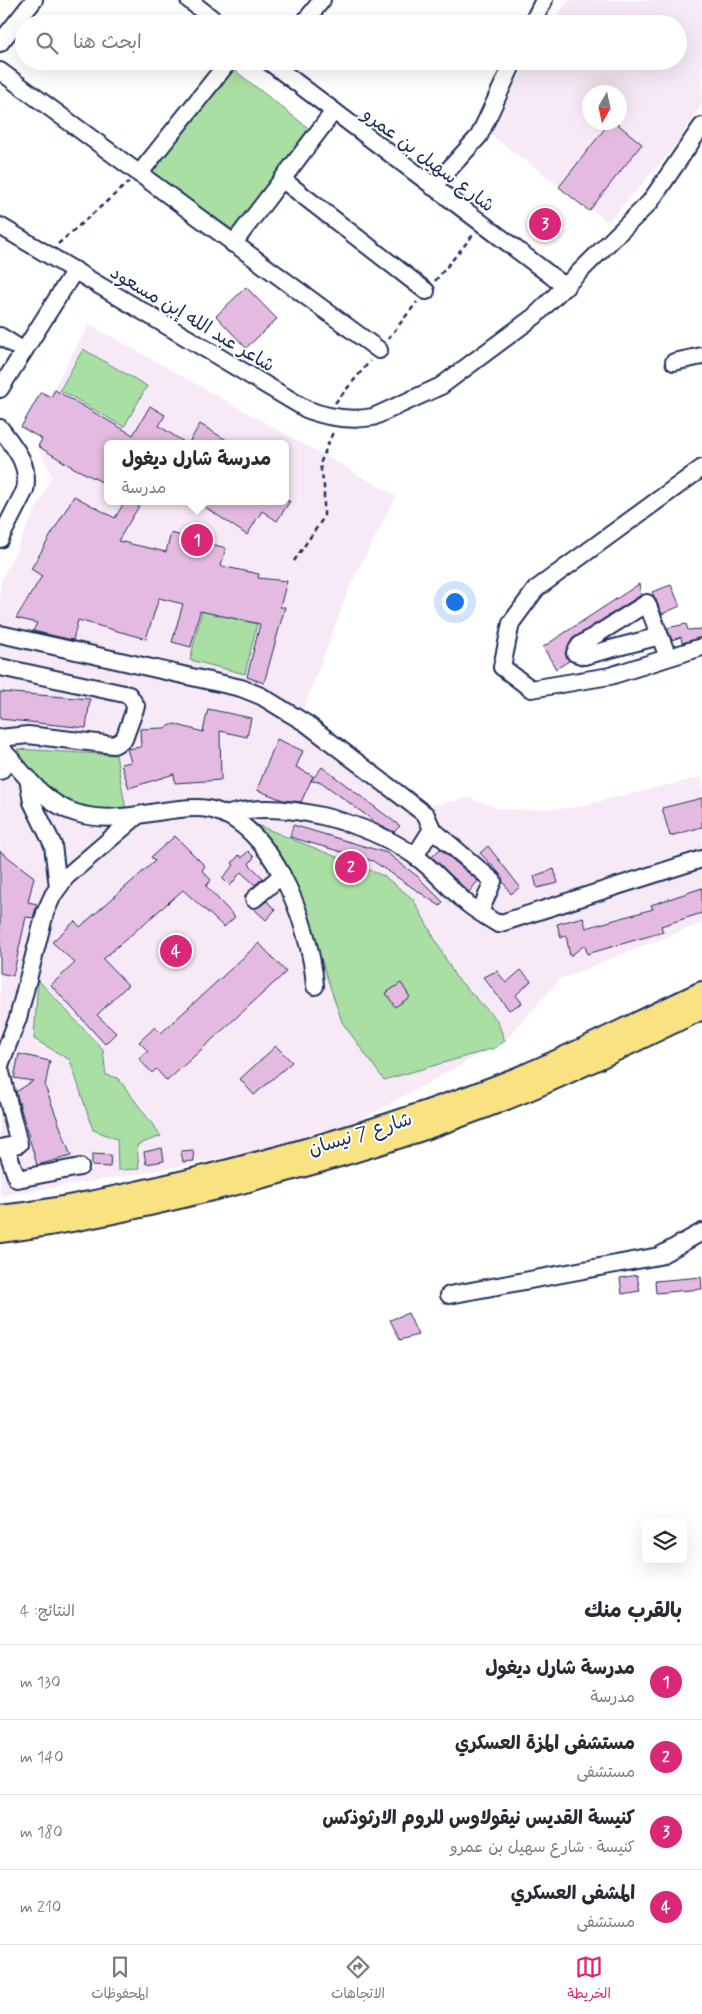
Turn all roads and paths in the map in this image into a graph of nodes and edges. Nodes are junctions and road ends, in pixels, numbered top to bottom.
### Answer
1 (34, 0) edge
2 (189, 0) edge
3 (322, 0) edge
4 (544, 0) edge
5 (22, 15) edge
6 (208, 15) edge
7 (310, 15) edge
8 (536, 15) edge
9 (15, 24) edge
10 (0, 43) edge
11 (222, 70) edge
12 (281, 70) edge
13 (510, 70) edge
14 (0, 71) edge
15 (334, 111) junction
16 (702, 126) edge
17 (139, 174) junction
18 (283, 180) junction
19 (433, 187) junction
20 (482, 224) junction
21 (0, 226) edge
22 (233, 244) junction
23 (47, 253) junction
24 (75, 270) junction
25 (566, 287) junction
26 (426, 291) junction
27 (0, 336) edge
28 (24, 350) junction
29 (379, 350) junction
30 (702, 356) edge
31 (674, 362) dead end
32 (0, 390) edge
33 (334, 414) junction
34 (0, 428) edge
35 (702, 468) edge
36 (0, 539) edge
37 (294, 561) dead end
38 (0, 634) edge
39 (660, 636) junction
40 (702, 646) edge
41 (668, 657) junction
42 (0, 667) edge
43 (0, 738) edge
44 (4, 759) edge
45 (28, 778) junction
46 (226, 815) junction
47 (137, 816) junction
48 (432, 829) junction
49 (415, 856) junction
50 (702, 859) edge
51 (282, 875) junction
52 (58, 887) junction
53 (254, 899) dead end
54 (480, 912) junction
55 (315, 986) dead end
56 (702, 992) edge
57 (702, 1009) edge
58 (0, 1067) edge
59 (3, 1147) edge
60 (80, 1167) dead end
61 (0, 1216) edge
62 (0, 1232) edge
63 (702, 1232) edge
64 (449, 1295) dead end

1 - 5 street
2 - 6 street
3 - 7 street
4 - 8 street
9 - 10 street
11 - 17 street
12 - 15 street, شارع سهيل بن عمرو
13 - 19 street
14 - 17 street
15 - 18 street
15 - 19 street, شارع سهيل بن عمرو
16 - 25 street
17 - 22 street
17 - 23 path
18 - 22 street
18 - 26 street
19 - 20 street, شارع سهيل بن عمرو
20 - 25 street, شارع سهيل بن عمرو
20 - 26 path
21 - 23 street, شاعر عبد الله إبن مسعود
22 - 29 street
23 - 24 street, شاعر عبد الله إبن مسعود
24 - 28 street
24 - 33 street, شاعر عبد الله إبن مسعود
25 - 33 street, شاعر عبد الله إبن مسعود
26 - 29 path
27 - 28 street
28 - 32 street
29 - 33 path
30 - 31 street
33 - 37 path
34 - 36 street
35 - 41 street
38 - 48 street
39 - 39 street
39 - 41 street
40 - 41 street
42 - 43 street
44 - 45 street
45 - 47 street
45 - 52 street
46 - 47 street
46 - 49 street
46 - 51 street
47 - 52 street
48 - 49 street
48 - 54 street
49 - 54 street
50 - 54 street
51 - 53 street
51 - 55 street
52 - 58 street
56 - 61 main road, شارع 7 نيسان
57 - 62 main road, شارع 7 نيسان
58 - 59 street
59 - 60 street
63 - 64 street

